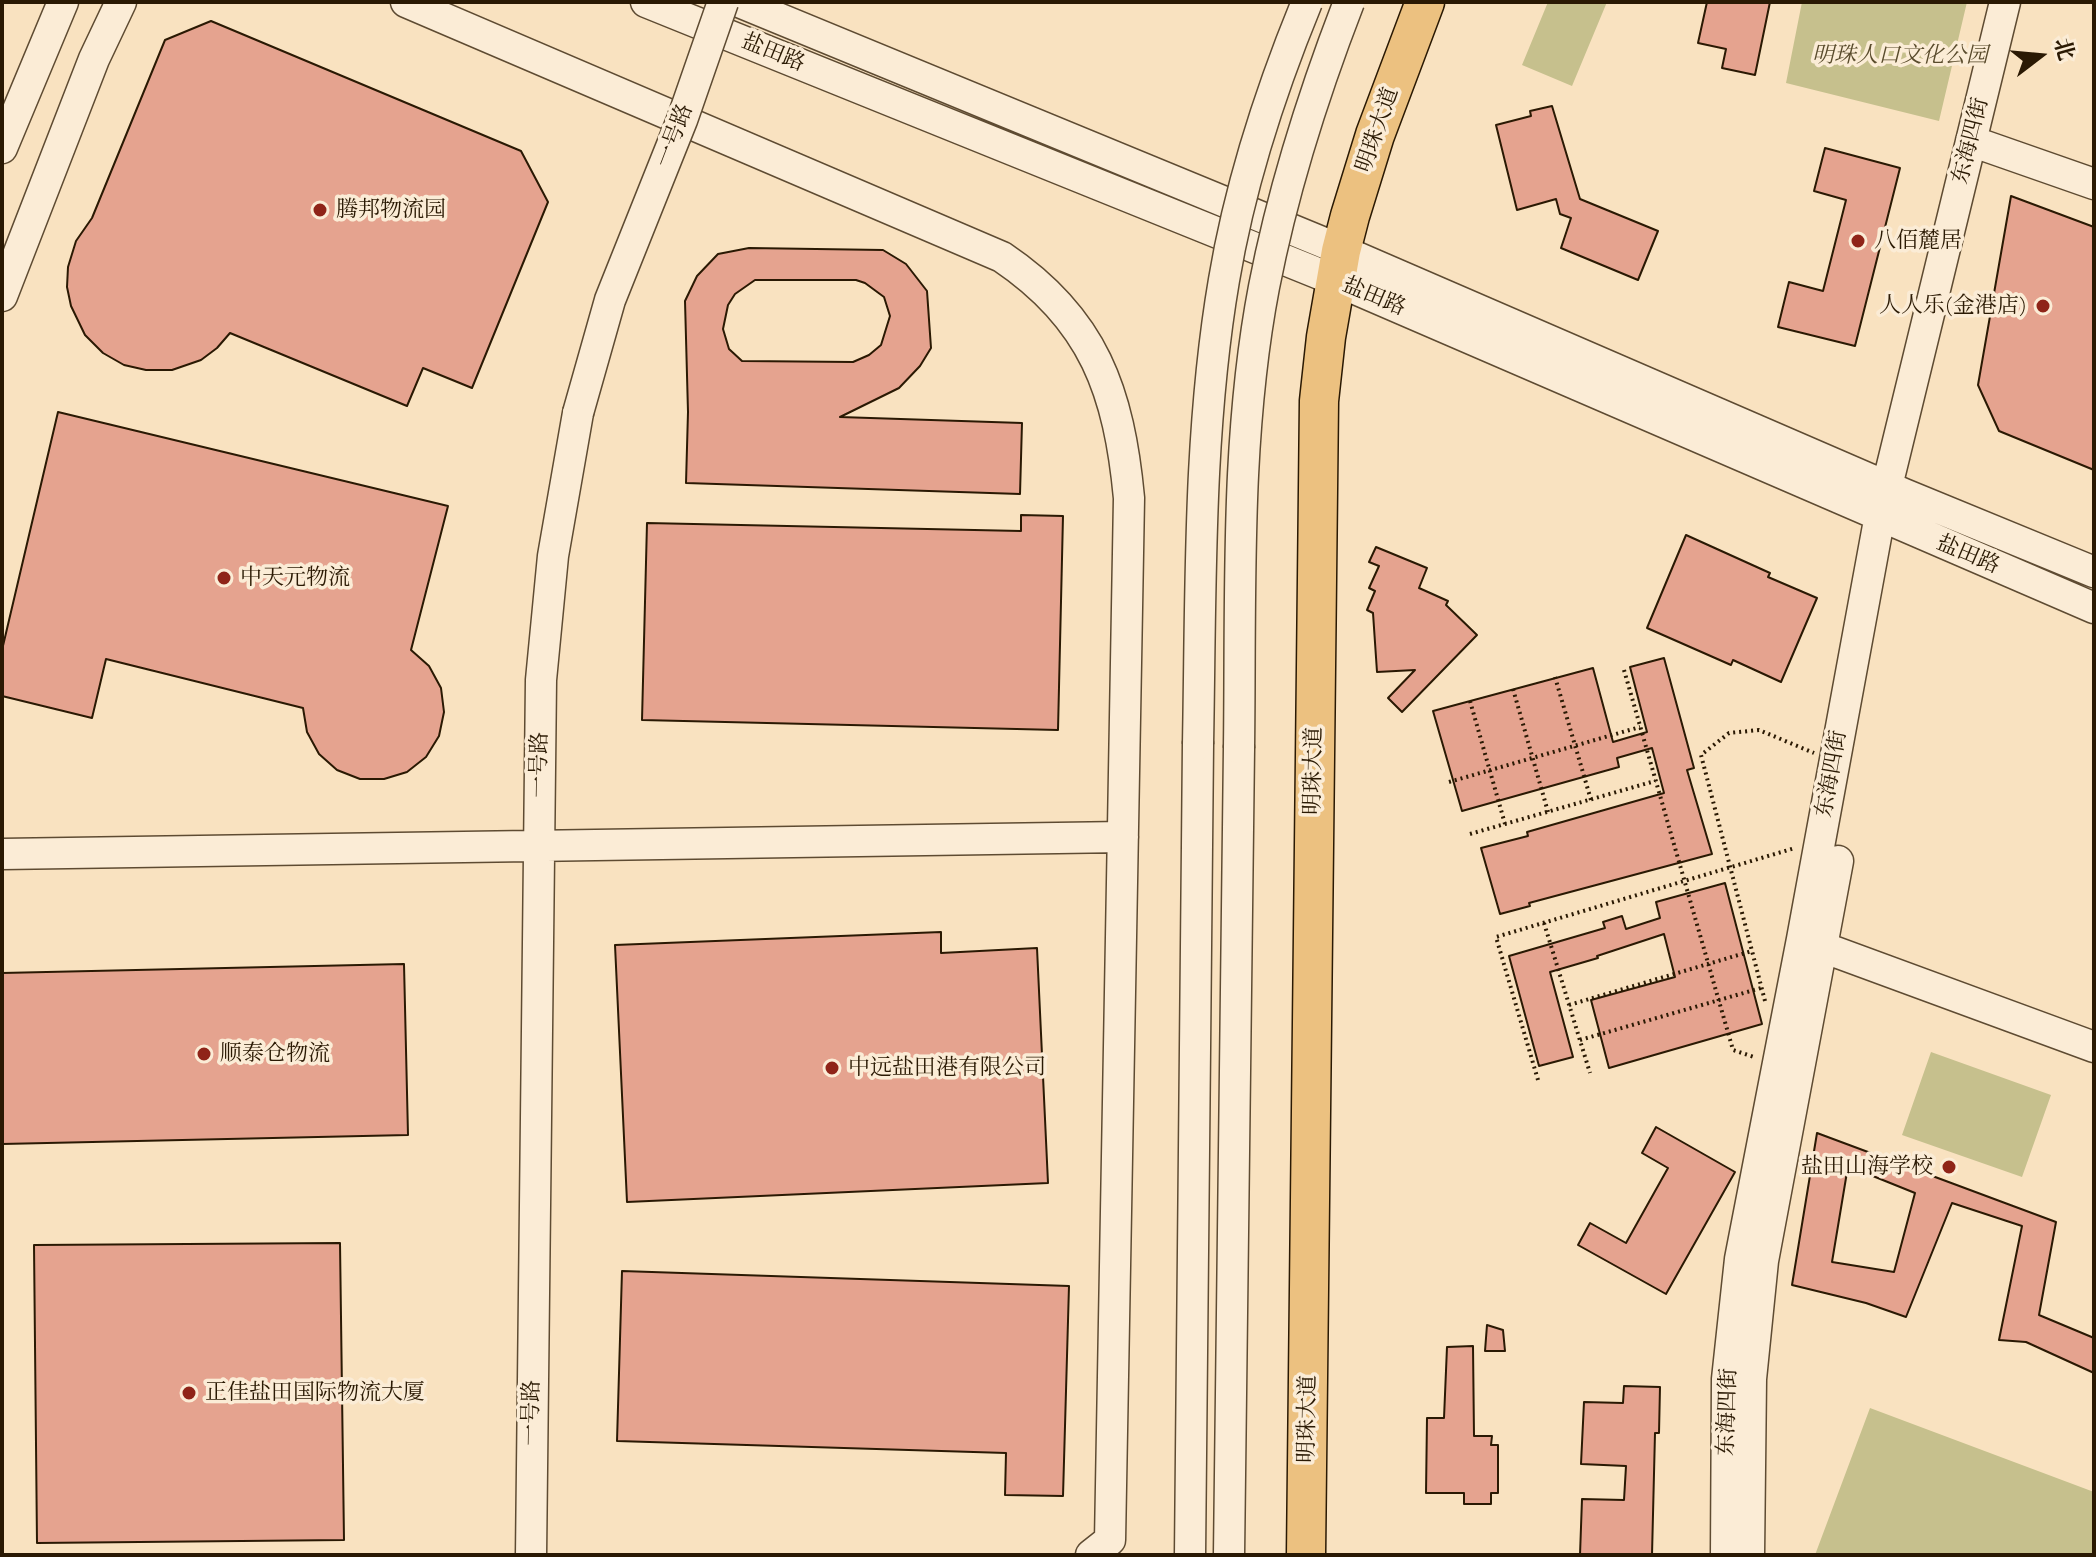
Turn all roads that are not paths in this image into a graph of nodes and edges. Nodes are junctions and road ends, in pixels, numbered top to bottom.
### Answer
1 (63, 2) edge
2 (121, 2) edge
3 (406, 2) edge
4 (646, 2) edge
5 (723, 2) edge
6 (739, 2) edge
7 (1307, 2) edge
8 (1349, 2) edge
9 (1401, 2) edge
10 (1425, 2) edge
11 (2005, 2) edge
12 (2024, 2) edge
13 (682, 120) junction
14 (1980, 144) junction
15 (2, 148) edge
16 (2094, 184) edge
17 (1329, 262) junction
18 (2, 296) edge
19 (1892, 505) junction
20 (2094, 572) edge
21 (2094, 608) edge
22 (1123, 837) junction
23 (538, 845) junction
24 (2, 854) edge
25 (1812, 943) junction
26 (2094, 1047) edge
27 (531, 1555) edge
28 (1091, 1555) edge
29 (1190, 1555) edge
30 (1229, 1555) edge
31 (1285, 1555) edge
32 (1306, 1555) edge
33 (1726, 1555) edge
34 (1749, 1555) edge

1 - 15 street
2 - 18 street
3 - 13 street
4 - 17 street, 盐田路
5 - 13 street, 一号路, bridge
6 - 17 street, 盐田路
7 - 29 street, bridge
8 - 30 street, bridge
9 - 17 main road, 明珠大道
10 - 17 main road, 明珠大道
11 - 14 street, 东海四街
12 - 14 street, 东海四街
13 - 22 street
13 - 23 street, 一号路, bridge
14 - 16 street
14 - 19 street, 东海四街
17 - 19 street, 盐田路
17 - 31 main road, 明珠大道
17 - 32 main road, 明珠大道
19 - 20 street, 盐田路
19 - 21 street, 盐田路
19 - 25 street, 东海四街
22 - 23 street
22 - 28 street
23 - 24 street
23 - 27 street, 一号路
25 - 26 street
25 - 33 street, 东海四街
25 - 34 street, 东海四街

